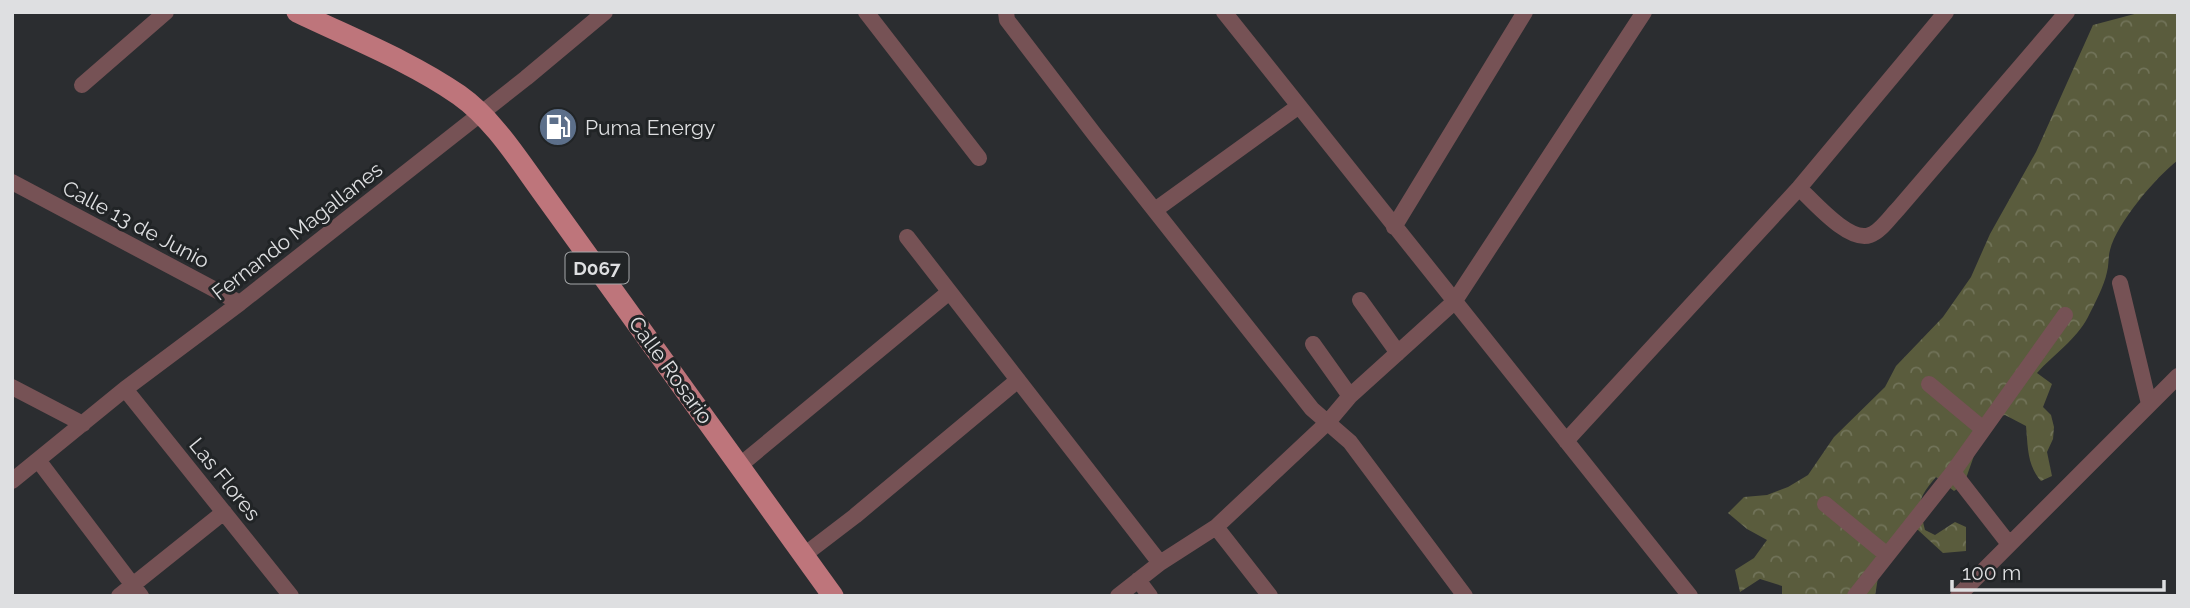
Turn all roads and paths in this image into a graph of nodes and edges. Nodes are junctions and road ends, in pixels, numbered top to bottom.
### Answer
1 (166, 12) edge
2 (297, 12) edge
3 (605, 12) edge
4 (866, 12) edge
5 (1006, 12) edge
6 (1224, 12) edge
7 (1525, 12) edge
8 (1644, 12) edge
9 (1947, 12) edge
10 (2067, 12) edge
11 (82, 86) dead end
12 (1299, 106) junction
13 (480, 114) junction
14 (979, 158) dead end
15 (12, 182) edge
16 (1799, 188) junction
17 (1155, 211) junction
18 (1394, 227) junction
19 (906, 237) dead end
20 (2120, 283) dead end
21 (948, 293) junction
22 (1360, 300) dead end
23 (1454, 302) junction
24 (240, 303) junction
25 (2065, 315) dead end
26 (1313, 344) dead end
27 (1398, 353) junction
28 (2178, 376) edge
29 (1018, 380) junction
30 (1929, 384) dead end
31 (12, 387) edge
32 (125, 389) junction
33 (1350, 396) junction
34 (2150, 404) junction
35 (1328, 422) junction
36 (83, 424) junction
37 (1983, 429) junction
38 (1566, 441) junction
39 (38, 460) junction
40 (739, 466) junction
41 (1953, 472) junction
42 (12, 481) edge
43 (1825, 504) dead end
44 (224, 512) junction
45 (1216, 527) junction
46 (2010, 544) junction
47 (804, 555) junction
48 (1887, 555) junction
49 (1160, 563) junction
50 (1138, 580) junction
51 (137, 590) edge
52 (119, 596) edge
53 (291, 596) edge
54 (833, 596) edge
55 (1118, 596) edge
56 (1150, 596) edge
57 (1270, 596) edge
58 (1465, 596) edge
59 (1689, 596) edge
60 (1855, 596) edge
61 (1958, 596) edge

1 - 11 street
2 - 13 main road, Calle Rosario / D067
3 - 13 street, Fernando Magallanes
4 - 14 street
5 - 17 street
6 - 12 street
7 - 18 street
8 - 23 street
9 - 16 street
10 - 16 street
12 - 17 street
12 - 18 street
13 - 24 street, Fernando Magallanes
13 - 40 main road, Calle Rosario / D067
15 - 24 street, Calle 13 de Junio
16 - 38 street
17 - 35 street
18 - 23 street
19 - 21 street
20 - 34 street
21 - 29 street
21 - 40 street
22 - 27 street
23 - 27 street
23 - 38 street
24 - 32 street, Fernando Magallanes
25 - 37 street
26 - 33 street
27 - 33 street
28 - 34 street
29 - 47 street
29 - 49 street
30 - 37 street
31 - 36 street
32 - 36 street, Fernando Magallanes
32 - 44 street, Las Flores
33 - 35 street
34 - 46 street
35 - 45 street
35 - 58 street
36 - 39 street, Fernando Magallanes
37 - 41 street
38 - 59 street
39 - 42 street, Fernando Magallanes
39 - 51 street
40 - 47 main road, Calle Rosario / D067
41 - 46 street
41 - 48 street
43 - 48 street
44 - 51 street
44 - 53 street, Las Flores
45 - 49 street
45 - 57 street
46 - 61 street
47 - 54 main road, Calle Rosario / D067
48 - 60 street
49 - 50 street
50 - 55 street
50 - 56 street
51 - 52 street

